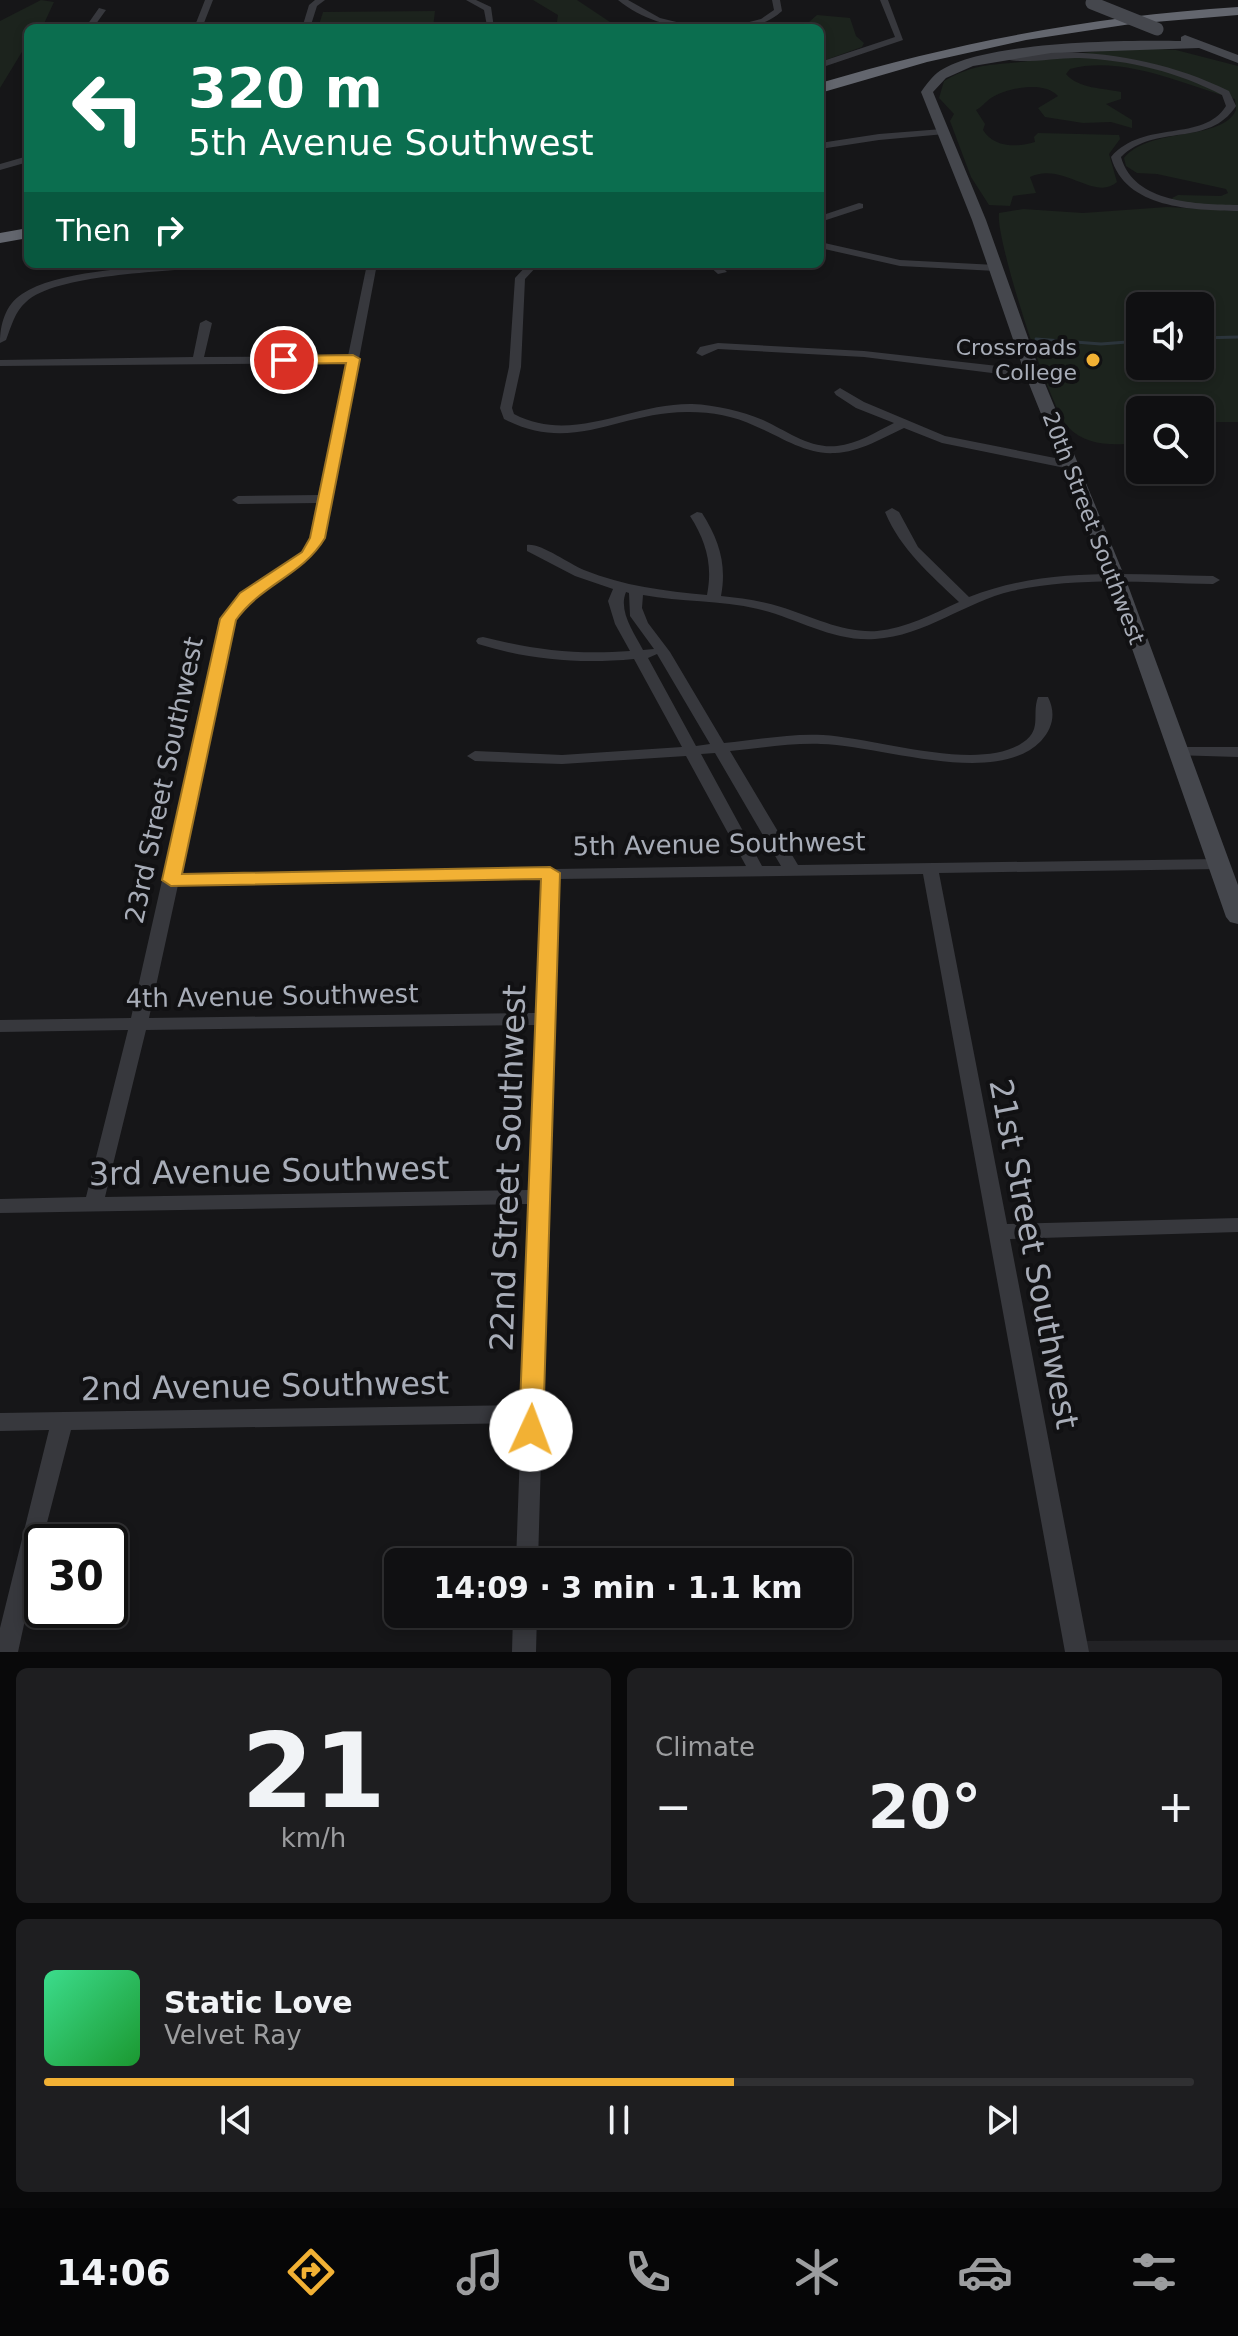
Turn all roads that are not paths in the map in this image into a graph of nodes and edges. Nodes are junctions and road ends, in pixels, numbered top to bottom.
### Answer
1 (209, 0) edge
2 (321, 0) edge
3 (470, 0) edge
4 (622, 0) edge
5 (776, 0) edge
6 (884, 0) edge
7 (1088, 2) edge
8 (1238, 5) edge
9 (102, 10) dead end
10 (1206, 10) junction
11 (1238, 11) edge
12 (92, 24) edge
13 (200, 24) edge
14 (307, 24) edge
15 (491, 24) edge
16 (677, 24) edge
17 (746, 24) edge
18 (1198, 45) junction
19 (999, 56) junction
20 (1238, 59) edge
21 (824, 64) edge
22 (824, 76) edge
23 (824, 87) edge
24 (942, 132) junction
25 (824, 145) edge
26 (24, 160) edge
27 (0, 167) edge
28 (859, 206) dead end
29 (1238, 208) edge
30 (824, 218) edge
31 (24, 224) edge
32 (0, 227) edge
33 (24, 234) edge
34 (0, 238) edge
35 (824, 246) edge
36 (176, 268) edge
37 (371, 268) edge
38 (530, 268) edge
39 (996, 268) junction
40 (206, 323) dead end
41 (0, 340) edge
42 (702, 353) dead end
43 (353, 359) junction
44 (198, 360) junction
45 (0, 363) edge
46 (1033, 374) junction
47 (840, 392) dead end
48 (902, 424) junction
49 (1070, 465) junction
50 (325, 499) junction
51 (238, 500) dead end
52 (892, 512) dead end
53 (697, 516) dead end
54 (532, 548) dead end
55 (1117, 580) junction
56 (1213, 580) dead end
57 (629, 588) junction
58 (713, 599) junction
59 (967, 602) junction
60 (483, 641) dead end
61 (663, 652) junction
62 (641, 654) junction
63 (1043, 700) dead end
64 (718, 749) junction
65 (692, 752) junction
66 (1178, 752) junction
67 (1238, 752) edge
68 (475, 756) dead end
69 (1219, 864) junction
70 (930, 867) junction
71 (791, 868) junction
72 (756, 869) junction
73 (550, 873) junction
74 (171, 880) junction
75 (1238, 917) edge
76 (545, 1019) junction
77 (139, 1023) junction
78 (0, 1026) edge
79 (539, 1197) junction
80 (94, 1204) junction
81 (0, 1206) edge
82 (1238, 1225) edge
83 (1000, 1232) junction
84 (532, 1414) junction
85 (62, 1421) junction
86 (0, 1422) edge
87 (527, 1548) edge
88 (525, 1628) edge
89 (6, 1652) edge
90 (524, 1652) edge
91 (1077, 1652) edge

1 - 13 street
2 - 14 street
3 - 15 street
4 - 16 street
5 - 17 street
6 - 21 street
7 - 18 street, bridge
8 - 10 highway
9 - 12 street
10 - 11 highway
10 - 22 highway
10 - 23 highway
18 - 19 street, 20th Street Southwest
18 - 20 street
19 - 24 street, 20th Street Southwest
19 - 29 street
24 - 25 street
24 - 39 street, 20th Street Southwest
26 - 27 street
28 - 30 street
31 - 32 highway
33 - 34 highway
35 - 39 street
36 - 41 street
37 - 43 street, 23rd Street Southwest
38 - 48 street
39 - 46 street, 20th Street Southwest
40 - 44 street
42 - 46 street
43 - 44 street
43 - 50 street, 23rd Street Southwest
44 - 45 street
46 - 49 street, 20th Street Southwest
47 - 48 street
48 - 49 street
49 - 55 street, 20th Street Southwest
50 - 51 street
50 - 74 street, 23rd Street Southwest
52 - 59 street
53 - 58 street
54 - 57 street
55 - 56 street
55 - 59 street
55 - 66 street, 20th Street Southwest
57 - 58 street
57 - 61 street
57 - 62 street
58 - 59 street
60 - 62 street
61 - 62 street
61 - 64 street
62 - 65 street
63 - 64 street
64 - 65 street
64 - 71 street
65 - 68 street
65 - 72 street
66 - 67 street
66 - 69 street, 20th Street Southwest
69 - 70 street, 5th Avenue Southwest
69 - 75 street, 20th Street Southwest
70 - 71 street, 5th Avenue Southwest
70 - 83 street, 21st Street Southwest
71 - 72 street, 5th Avenue Southwest
72 - 73 street, 5th Avenue Southwest
73 - 74 street, 5th Avenue Southwest
73 - 76 street, 22nd Street Southwest
74 - 77 street, 23rd Street Southwest
76 - 77 street, 4th Avenue Southwest
76 - 79 street, 22nd Street Southwest
77 - 78 street, 4th Avenue Southwest
77 - 80 street, 23rd Street Southwest
79 - 80 street, 3rd Avenue Southwest
79 - 84 street, 22nd Street Southwest
80 - 81 street, 3rd Avenue Southwest
82 - 83 street
83 - 91 street, 21st Street Southwest
84 - 85 street, 2nd Avenue Southwest
84 - 87 street, 22nd Street Southwest
85 - 86 street, 2nd Avenue Southwest
85 - 89 street
88 - 90 street

